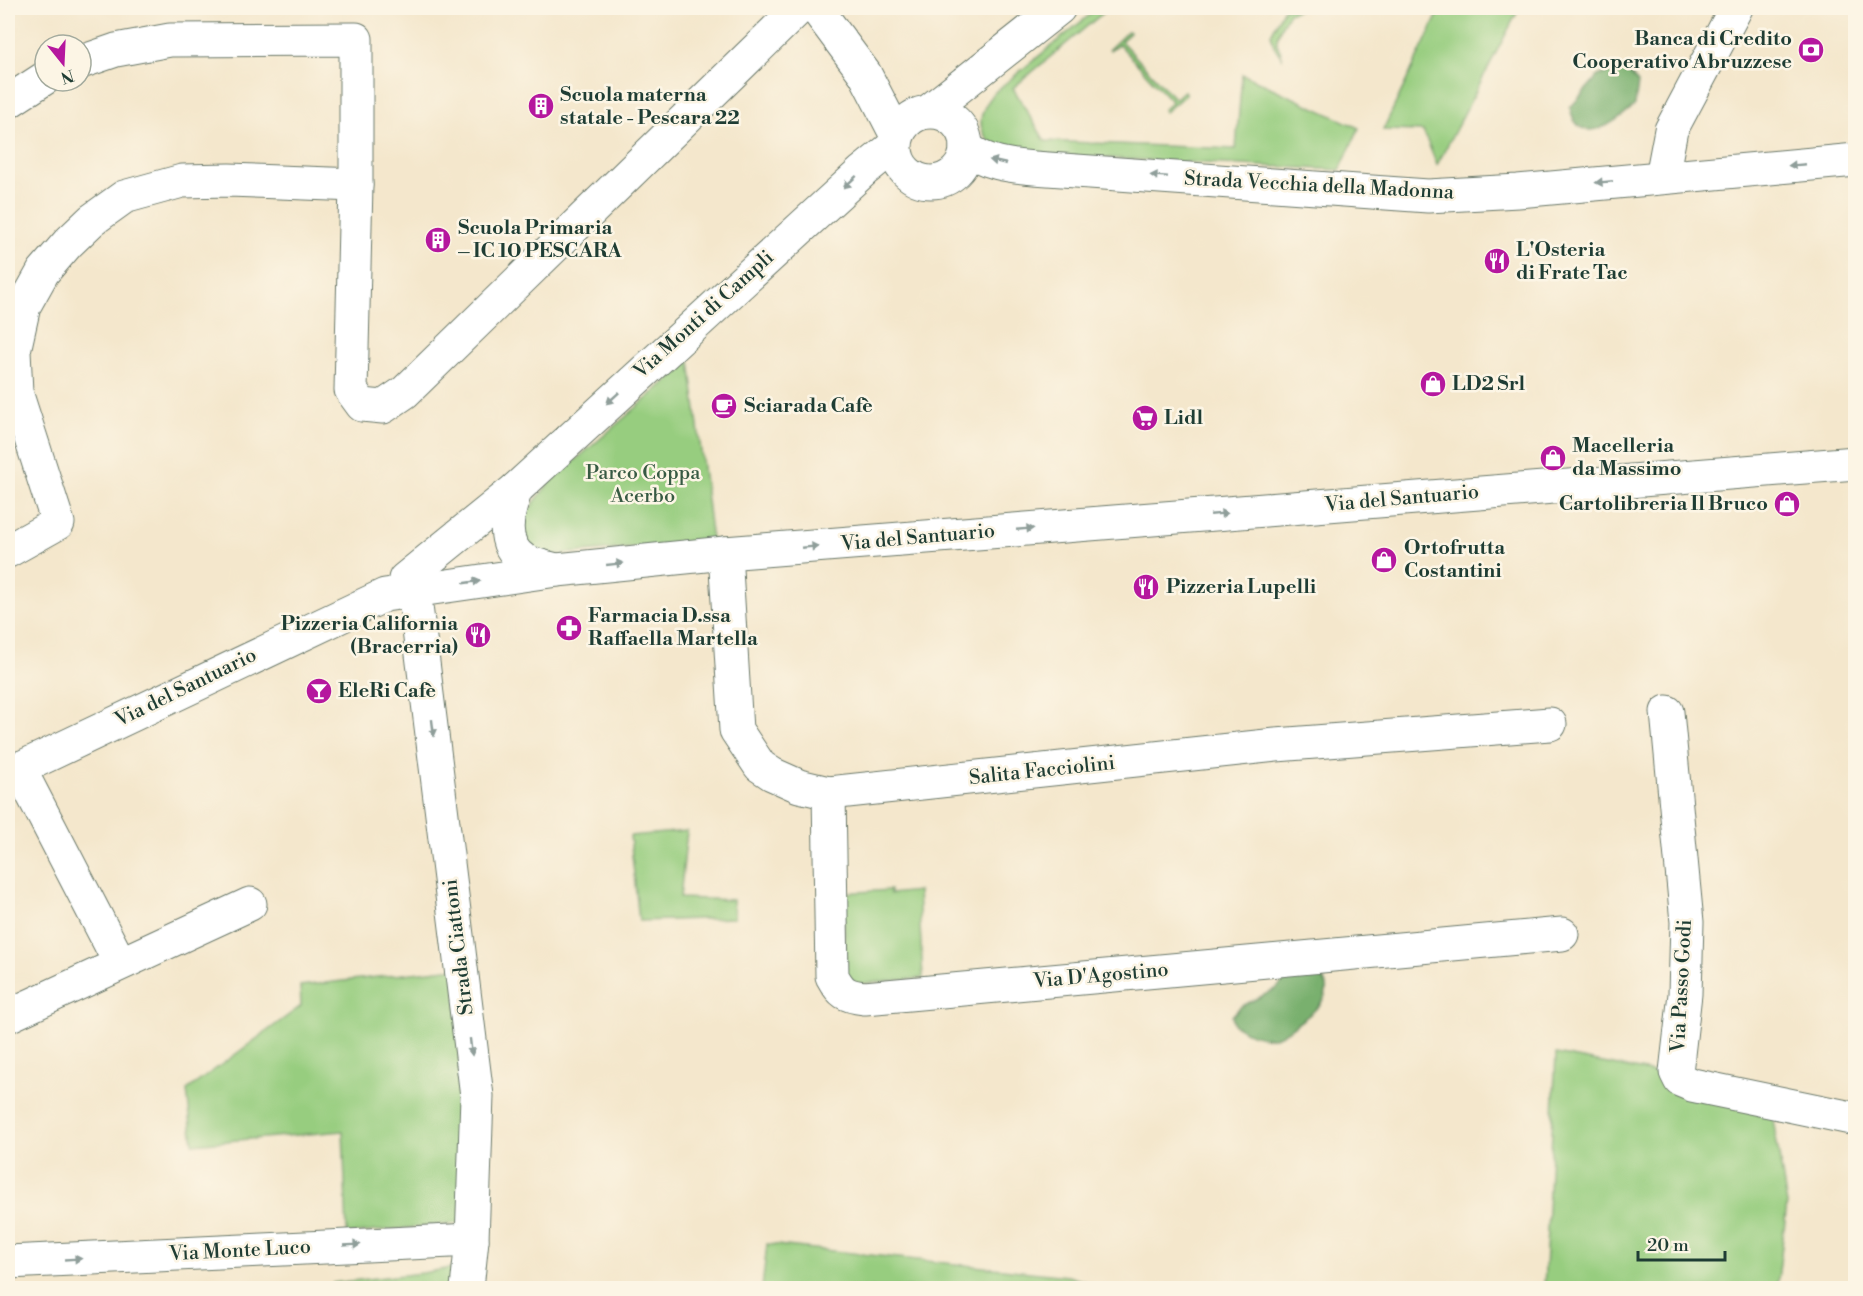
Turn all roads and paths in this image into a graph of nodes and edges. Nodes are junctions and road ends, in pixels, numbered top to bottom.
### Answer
1 (799, 8) edge
2 (816, 8) edge
3 (1059, 8) edge
4 (1736, 8) edge
5 (93, 58) edge
6 (865, 74) junction
7 (33, 86) edge
8 (8, 102) edge
9 (943, 123) junction
10 (896, 140) junction
11 (1856, 160) edge
12 (1662, 177) junction
13 (356, 185) junction
14 (1856, 463) edge
15 (516, 489) junction
16 (8, 551) edge
17 (724, 553) junction
18 (557, 570) junction
19 (407, 590) junction
20 (1667, 712) dead end
21 (1550, 724) dead end
22 (13, 771) edge
23 (829, 793) junction
24 (250, 904) dead end
25 (1562, 934) dead end
26 (120, 963) junction
27 (8, 1016) edge
28 (1856, 1119) edge
29 (472, 1240) junction
30 (8, 1262) edge
31 (467, 1288) edge

1 - 13 street
2 - 6 street
3 - 9 street
4 - 12 street
5 - 13 street
6 - 9 street, Strada Vecchia della Madonna
6 - 10 street
7 - 8 street
9 - 10 street
9 - 10 street
12 -> 9 street, Strada Vecchia della Madonna
10 -> 15 street, Via Monti di Campli
11 -> 12 street, Strada Vecchia della Madonna
13 - 16 street
17 -> 14 street, Via del Santuario
15 - 18 street
15 - 19 street, Via Monti di Campli
18 -> 17 street, Via del Santuario
17 - 23 street, Salita Facciolini
19 -> 18 street, Via del Santuario
19 - 22 street, Via del Santuario
19 -> 29 street, Strada Ciattoni
20 - 28 street, Via Passo Godi
21 - 23 street, Salita Facciolini
22 - 26 street, Via del Santuario
23 - 25 street, Via D'Agostino
24 - 26 street
26 - 27 street
30 -> 29 street, Via Monte Luco
29 - 31 street, Strada Ciattoni

